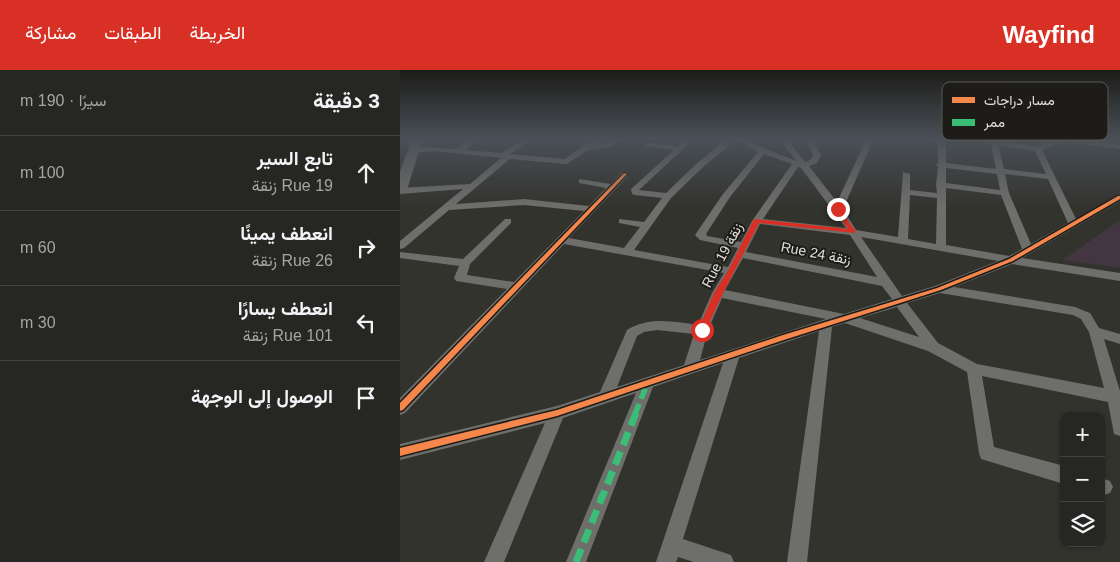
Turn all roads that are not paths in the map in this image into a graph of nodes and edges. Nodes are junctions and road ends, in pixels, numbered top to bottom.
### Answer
1 (411, 161) edge
2 (500, 161) edge
3 (556, 161) edge
4 (568, 161) edge
5 (666, 161) edge
6 (705, 161) edge
7 (755, 161) edge
8 (789, 161) edge
9 (796, 161) edge
10 (814, 161) edge
11 (860, 161) edge
12 (940, 161) edge
13 (998, 161) edge
14 (1044, 161) edge
15 (799, 165) junction
16 (940, 165) junction
17 (1000, 172) junction
18 (625, 174) dead end
19 (906, 174) dead end
20 (1052, 177) junction
21 (582, 181) dead end
22 (940, 185) junction
23 (473, 186) junction
24 (613, 187) junction
25 (400, 191) edge
26 (907, 192) junction
27 (1006, 192) junction
28 (668, 196) junction
29 (940, 196) junction
30 (1120, 197) edge
31 (448, 207) junction
32 (591, 209) junction
33 (838, 209) junction
34 (508, 221) dead end
35 (622, 221) dead end
36 (757, 221) junction
37 (646, 225) junction
38 (1074, 225) junction
39 (852, 232) junction
40 (562, 240) junction
41 (903, 240) junction
42 (400, 246) edge
43 (940, 247) junction
44 (742, 250) junction
45 (1028, 251) junction
46 (627, 252) junction
47 (400, 255) edge
48 (1011, 260) junction
49 (465, 263) junction
50 (731, 271) junction
51 (1120, 276) edge
52 (886, 283) junction
53 (517, 286) junction
54 (939, 289) junction
55 (718, 293) junction
56 (900, 302) junction
57 (847, 319) junction
58 (826, 325) junction
59 (702, 330) junction
60 (1095, 332) junction
61 (1120, 340) edge
62 (933, 346) junction
63 (733, 354) junction
64 (690, 368) junction
65 (974, 369) junction
66 (648, 382) junction
67 (605, 397) junction
68 (1117, 397) edge
69 (400, 408) edge
70 (557, 413) junction
71 (1120, 429) edge
72 (400, 452) edge
73 (1060, 475) edge
74 (668, 554) edge
75 (494, 562) edge
76 (576, 562) edge
77 (724, 562) edge
78 (797, 562) edge

1 - 25 main road
2 - 23 street
3 - 4 street
5 - 28 street
6 - 28 street
7 - 44 street, Rue 24 زنقة
8 - 15 street
9 - 15 street
10 - 15 street, Rue 19 زنقة
11 - 33 street
12 - 16 street
13 - 17 street
14 - 20 street
15 - 33 street
15 - 36 street, Rue 19 زنقة
16 - 17 street
16 - 22 street
17 - 20 street
17 - 27 street
18 - 24 street
19 - 26 street
20 - 38 street
21 - 24 street
22 - 27 street
22 - 29 street
23 - 25 street
23 - 31 street
24 - 32 street
26 - 29 street
26 - 41 street
27 - 45 street
28 - 37 street
29 - 43 street
30 - 38 street
31 - 32 street
31 - 42 street
32 - 40 street
33 - 39 street
34 - 49 street
35 - 37 street
36 - 39 street
36 - 44 street, Rue 19 زنقة
37 - 46 street
38 - 45 street
39 - 41 street
39 - 52 street
40 - 46 street
40 - 53 street
41 - 43 street
43 - 48 street
44 - 50 street, Rue 19 زنقة
44 - 52 street, Rue 24 زنقة
45 - 48 street
46 - 50 street
47 - 49 street
48 - 51 street
48 - 54 street
49 - 53 street
50 - 55 street, Rue 19 زنقة
52 - 56 street
53 - 69 street
54 - 56 street
54 - 60 street
55 - 57 street
55 - 59 street, Rue 19 زنقة
56 - 57 street
56 - 62 street
57 - 58 street
57 - 62 street
58 - 63 street
58 - 78 street
59 - 64 street, Rue 19 زنقة
59 - 67 street
60 - 61 street
60 - 68 street
62 - 65 street
63 - 64 street
63 - 74 street
64 - 66 street
65 - 68 street
65 - 73 street
66 - 67 street
66 - 76 street
67 - 70 street
68 - 71 street
70 - 72 street
70 - 75 street
74 - 77 street

